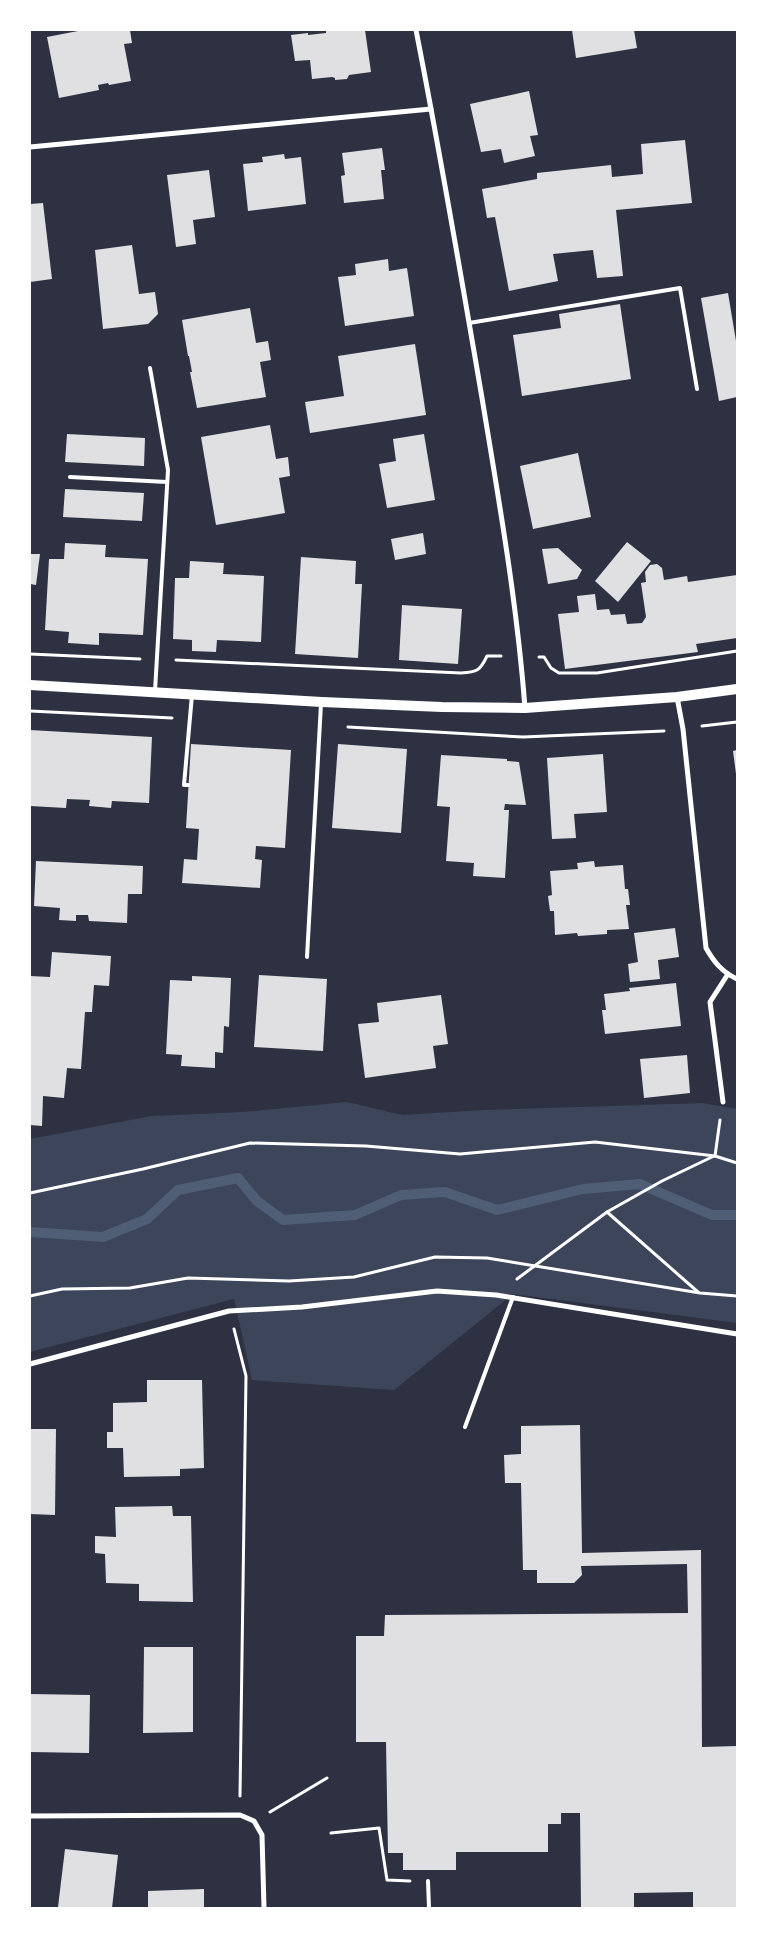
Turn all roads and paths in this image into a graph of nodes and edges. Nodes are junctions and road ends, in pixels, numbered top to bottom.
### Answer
1 (416, 30) edge
2 (431, 108) junction
3 (30, 147) edge
4 (469, 323) junction
5 (150, 368) dead end
6 (697, 389) dead end
7 (70, 477) dead end
8 (167, 482) junction
9 (737, 651) edge
10 (30, 654) edge
11 (521, 657) junction
12 (157, 660) junction
13 (30, 685) edge
14 (737, 689) edge
15 (155, 691) junction
16 (193, 693) junction
17 (677, 697) junction
18 (322, 702) junction
19 (525, 708) junction
20 (188, 785) dead end
21 (307, 957) dead end
22 (728, 974) junction
23 (737, 979) edge
24 (723, 1102) joint
25 (715, 1156) junction
26 (737, 1163) edge
27 (30, 1193) edge
28 (607, 1212) junction
29 (534, 1266) junction
30 (700, 1293) junction
31 (30, 1296) edge
32 (737, 1296) edge
33 (513, 1297) junction
34 (229, 1311) junction
35 (737, 1334) edge
36 (30, 1364) edge
37 (465, 1427) dead end
38 (327, 1778) dead end
39 (240, 1814) junction
40 (30, 1816) edge
41 (254, 1821) junction
42 (331, 1833) dead end
43 (428, 1881) joint
44 (264, 1908) edge
45 (429, 1908) edge

1 - 2 street
2 - 3 street
2 - 4 street
4 - 6 lane
4 - 11 street
5 - 8 lane
7 - 8 lane
8 - 12 lane
9 - 11 path
10 - 12 path
11 - 12 path
11 - 19 street
12 - 15 lane
13 - 15 main road
14 - 17 main road
15 - 16 main road
16 - 18 main road
16 - 20 lane
17 - 19 main road
17 - 22 street
18 - 19 main road
18 - 21 lane
22 - 23 street
22 - 24 street
24 - 25 path
25 - 26 path
25 - 27 path
25 - 28 path
28 - 29 path
28 - 30 path
29 - 30 path
29 - 31 path
30 - 32 path
33 - 34 street
33 - 35 street
33 - 37 lane
34 - 36 street
34 - 39 path
38 - 41 path
39 - 40 street
39 - 41 street
41 - 44 street
42 - 43 path
43 - 45 lane

